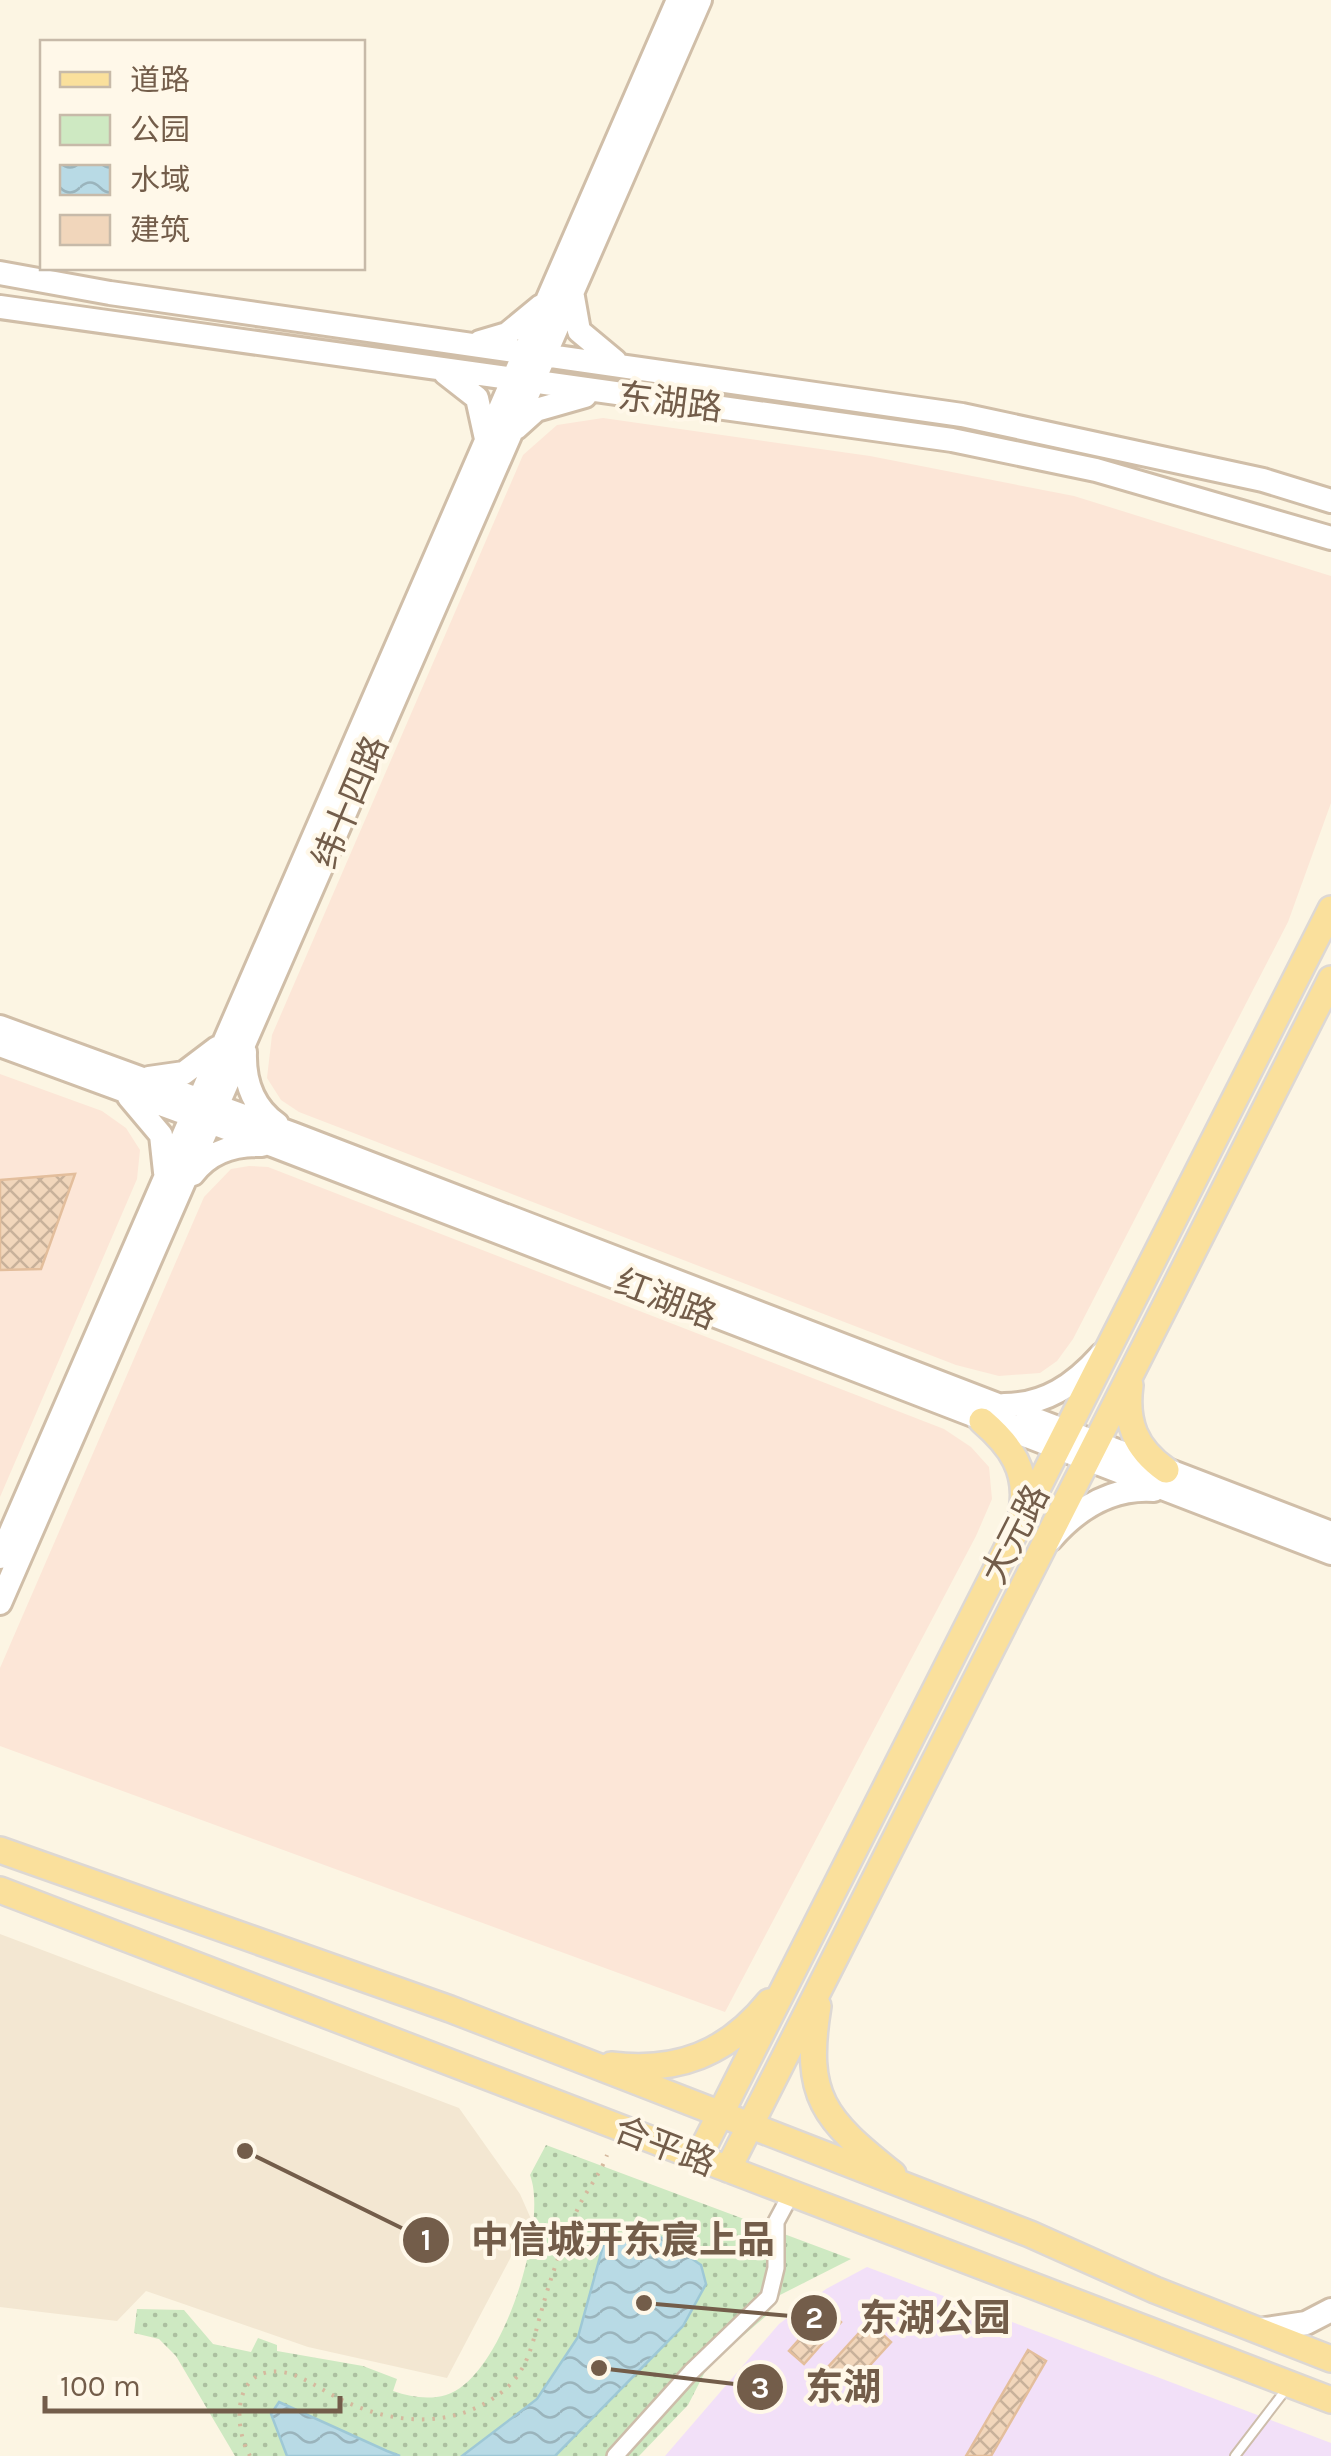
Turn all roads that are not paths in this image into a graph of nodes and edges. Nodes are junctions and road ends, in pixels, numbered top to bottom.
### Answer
1 (678, 0) edge
2 (700, 0) edge
3 (0, 273) edge
4 (564, 288) junction
5 (0, 307) edge
6 (470, 345) junction
7 (535, 354) junction
8 (433, 368) junction
9 (632, 368) junction
10 (523, 381) junction
11 (606, 393) junction
12 (496, 442) junction
13 (1331, 501) edge
14 (1331, 538) edge
15 (1331, 909) edge
16 (1331, 979) edge
17 (0, 1026) edge
18 (239, 1034) junction
19 (0, 1046) edge
20 (134, 1077) junction
21 (109, 1085) junction
22 (205, 1111) junction
23 (284, 1140) junction
24 (173, 1185) junction
25 (1112, 1341) junction
26 (1137, 1362) junction
27 (985, 1412) junction
28 (1062, 1441) junction
29 (1091, 1452) junction
30 (1169, 1481) junction
31 (1019, 1525) junction
32 (1331, 1533) edge
33 (1042, 1549) junction
34 (1331, 1553) edge
35 (0, 1557) edge
36 (0, 1603) edge
37 (0, 1850) edge
38 (0, 1890) edge
39 (793, 1970) junction
40 (822, 1983) junction
41 (579, 2060) junction
42 (720, 2116) junction
43 (749, 2128) junction
44 (698, 2158) junction
45 (728, 2170) junction
46 (912, 2190) junction
47 (791, 2194) junction
48 (1331, 2310) edge
49 (1256, 2330) junction
50 (1331, 2359) edge
51 (1290, 2384) junction
52 (1331, 2400) edge
53 (614, 2456) edge
54 (1235, 2456) edge

1 - 4 main road, 纬十四路
2 - 4 main road, 纬十四路
3 - 6 main road, 东湖路
4 - 6 main road
4 - 7 main road, 纬十四路
4 - 9 main road
5 - 8 main road, 东湖路
6 - 7 main road, 东湖路
7 - 9 main road, 东湖路
7 - 10 main road, 纬十四路
8 - 10 main road, 东湖路
8 - 12 main road
9 - 13 main road, 东湖路
10 - 11 main road, 东湖路
10 - 12 main road, 纬十四路
11 - 12 main road
11 - 14 main road, 东湖路
12 - 18 main road, 纬十四路
15 - 25 main road, 大元路
16 - 26 main road, 大元路
17 - 20 main road, 红湖路
18 - 20 main road
18 - 22 main road, 纬十四路
18 - 23 main road
19 - 21 main road, 红湖路
20 - 22 main road, 红湖路
21 - 22 main road, 红湖路
21 - 24 main road
22 - 23 main road, 红湖路
22 - 24 main road, 纬十四路
23 - 24 main road
23 - 27 main road, 红湖路
24 - 35 main road, 纬十四路
24 - 36 main road, 纬十四路
25 - 27 main road
25 - 28 main road, 大元路
26 - 29 main road, 大元路
26 - 30 main road
27 - 28 main road, 红湖路
27 - 31 main road
28 - 29 main road, 红湖路
28 - 31 main road, 大元路
29 - 30 main road, 红湖路
29 - 33 main road, 大元路
30 - 32 main road, 红湖路
30 - 33 main road
30 - 34 main road, 红湖路
31 - 39 main road, 大元路
33 - 40 main road, 大元路
37 - 41 main road, 合平路
38 - 44 main road, 合平路
39 - 41 main road
39 - 42 main road, 大元路
40 - 43 main road, 大元路
40 - 46 main road
41 - 42 main road, 合平路
42 - 43 main road, 合平路
42 - 44 main road, 大元路
43 - 45 main road, 大元路
43 - 46 main road, 合平路
44 - 45 main road, 合平路
45 - 47 main road, 合平路
46 - 49 main road, 合平路
47 - 51 main road, 合平路
47 - 53 street
48 - 49 main road
49 - 50 main road, 合平路
51 - 52 main road, 合平路
51 - 54 lane

